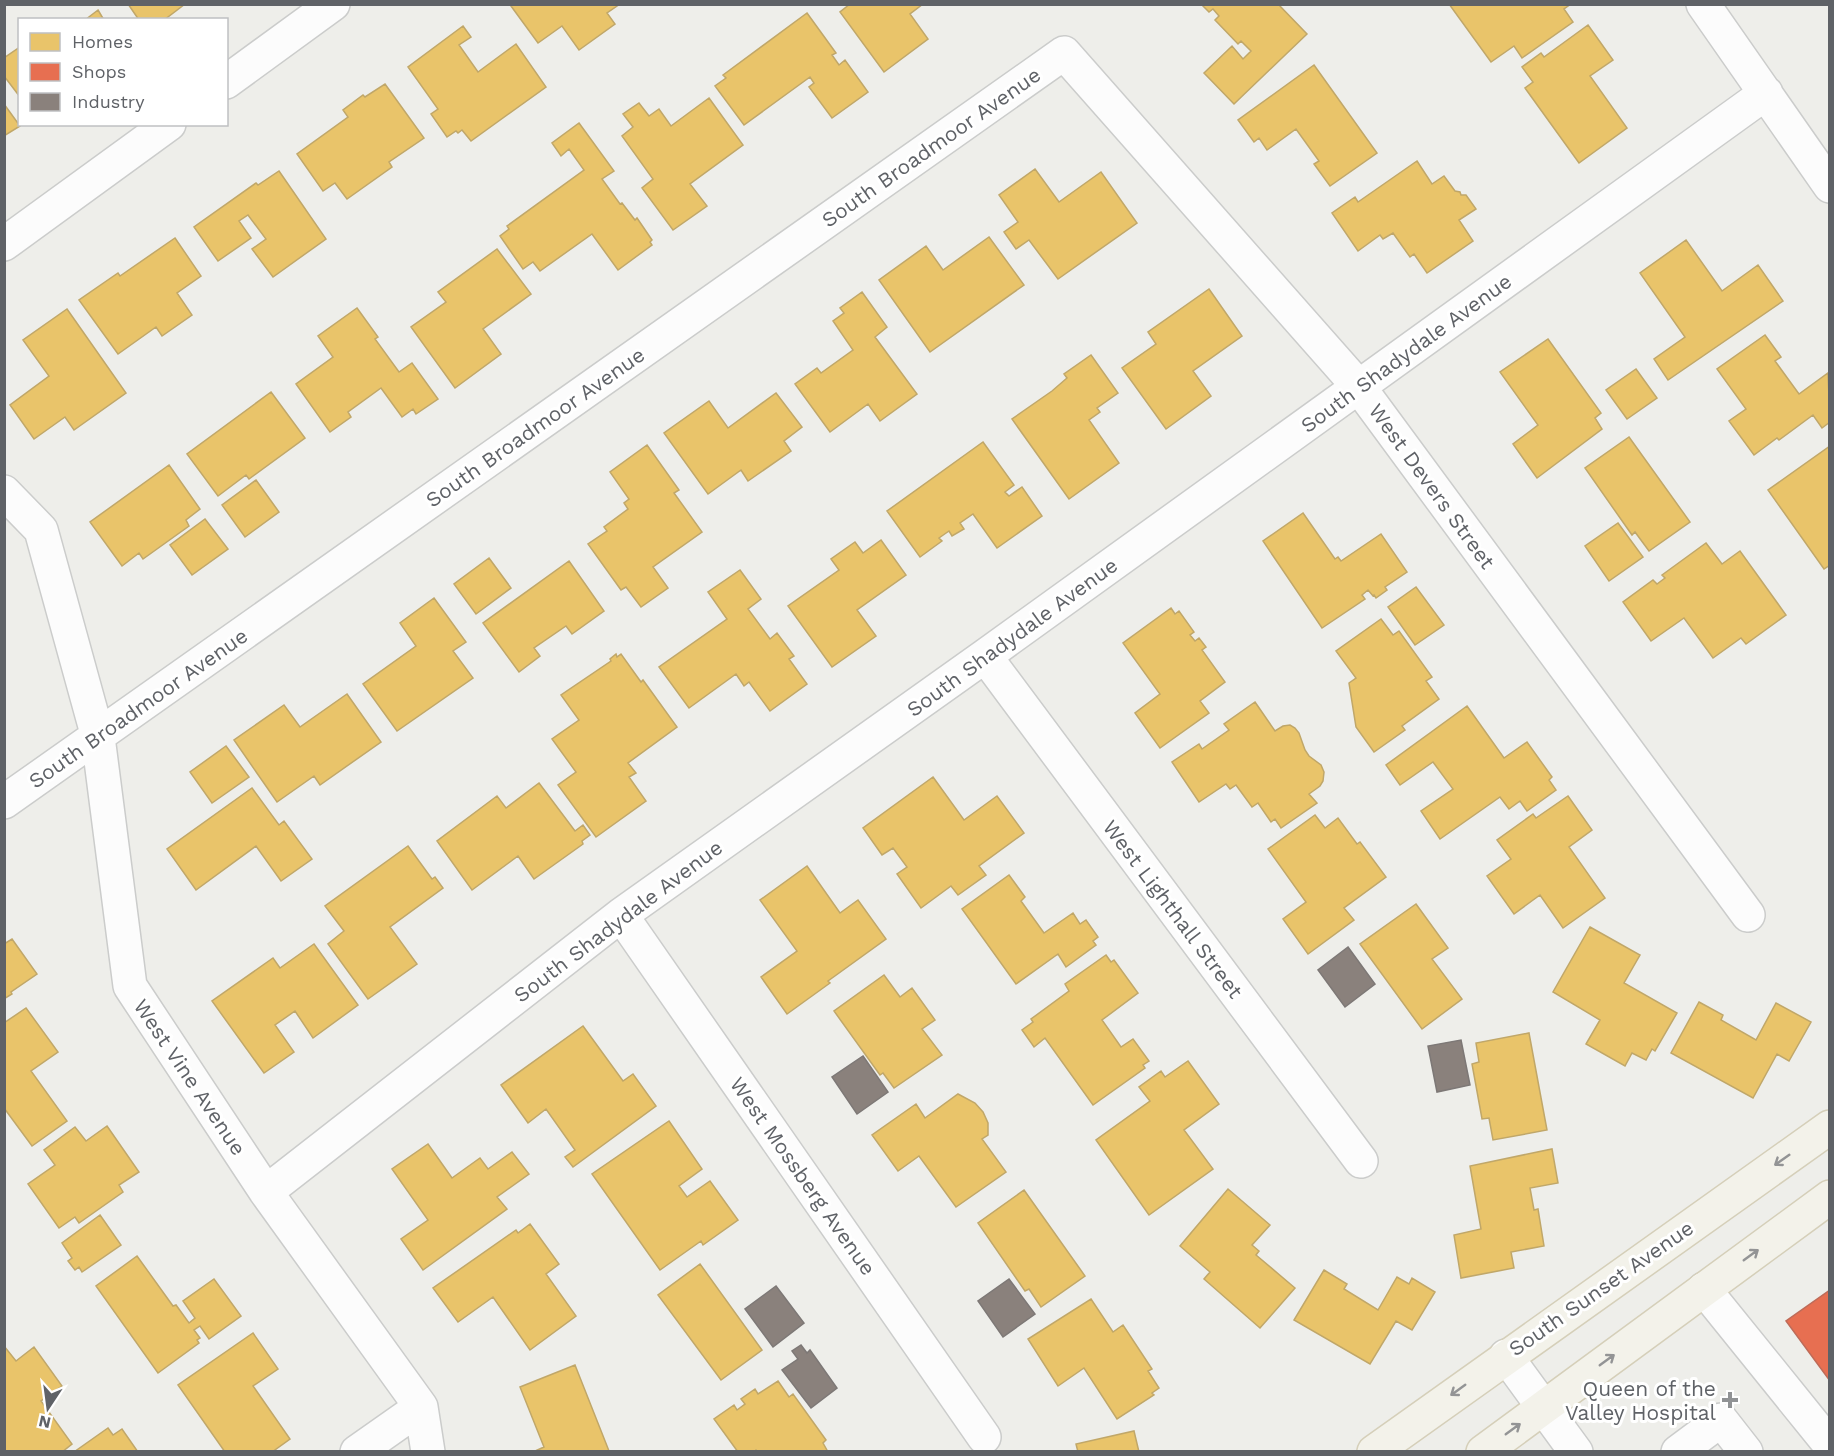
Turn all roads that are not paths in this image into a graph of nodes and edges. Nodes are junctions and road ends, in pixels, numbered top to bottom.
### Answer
1 (333, 4) edge
2 (1703, 4) edge
3 (1064, 53) joint
4 (228, 81) edge
5 (1766, 93) junction
6 (166, 126) edge
7 (1826, 174) edge
8 (4, 244) edge
9 (1359, 387) junction
10 (4, 492) edge
11 (985, 656) junction
12 (98, 736) junction
13 (4, 801) edge
14 (621, 915) junction
15 (1748, 915) dead end
16 (1830, 1127) edge
17 (1361, 1161) dead end
18 (266, 1192) junction
19 (1830, 1197) edge
20 (1704, 1289) junction
21 (1506, 1356) junction
22 (421, 1407) junction
23 (1543, 1407) junction
24 (984, 1437) dead end
25 (1830, 1445) edge
26 (357, 1452) edge
27 (428, 1452) edge
28 (1374, 1452) edge
29 (1483, 1452) edge
30 (1576, 1452) edge
31 (1678, 1452) edge
32 (1746, 1452) edge

1 - 4 street
2 - 5 street
3 - 9 street, West Devers Street
3 - 12 street, South Broadmoor Avenue
5 - 7 street
5 - 9 street, South Shadydale Avenue
6 - 8 street
9 - 11 street, South Shadydale Avenue
9 - 15 street, West Devers Street
10 - 12 street, West Vine Avenue
11 - 14 street, South Shadydale Avenue
11 - 17 street, West Lighthall Street
12 - 13 street, South Broadmoor Avenue
12 - 18 street, West Vine Avenue
14 - 18 street, South Shadydale Avenue
14 - 24 street, West Mossberg Avenue
16 -> 21 main road, South Sunset Avenue
18 - 22 street, West Vine Avenue
20 -> 19 main road
23 -> 20 main road
20 - 25 street
21 - 23 street
21 -> 28 main road, South Sunset Avenue
22 - 26 street
22 - 27 street, West Vine Avenue
29 -> 23 main road
23 - 30 street
31 - 32 street

